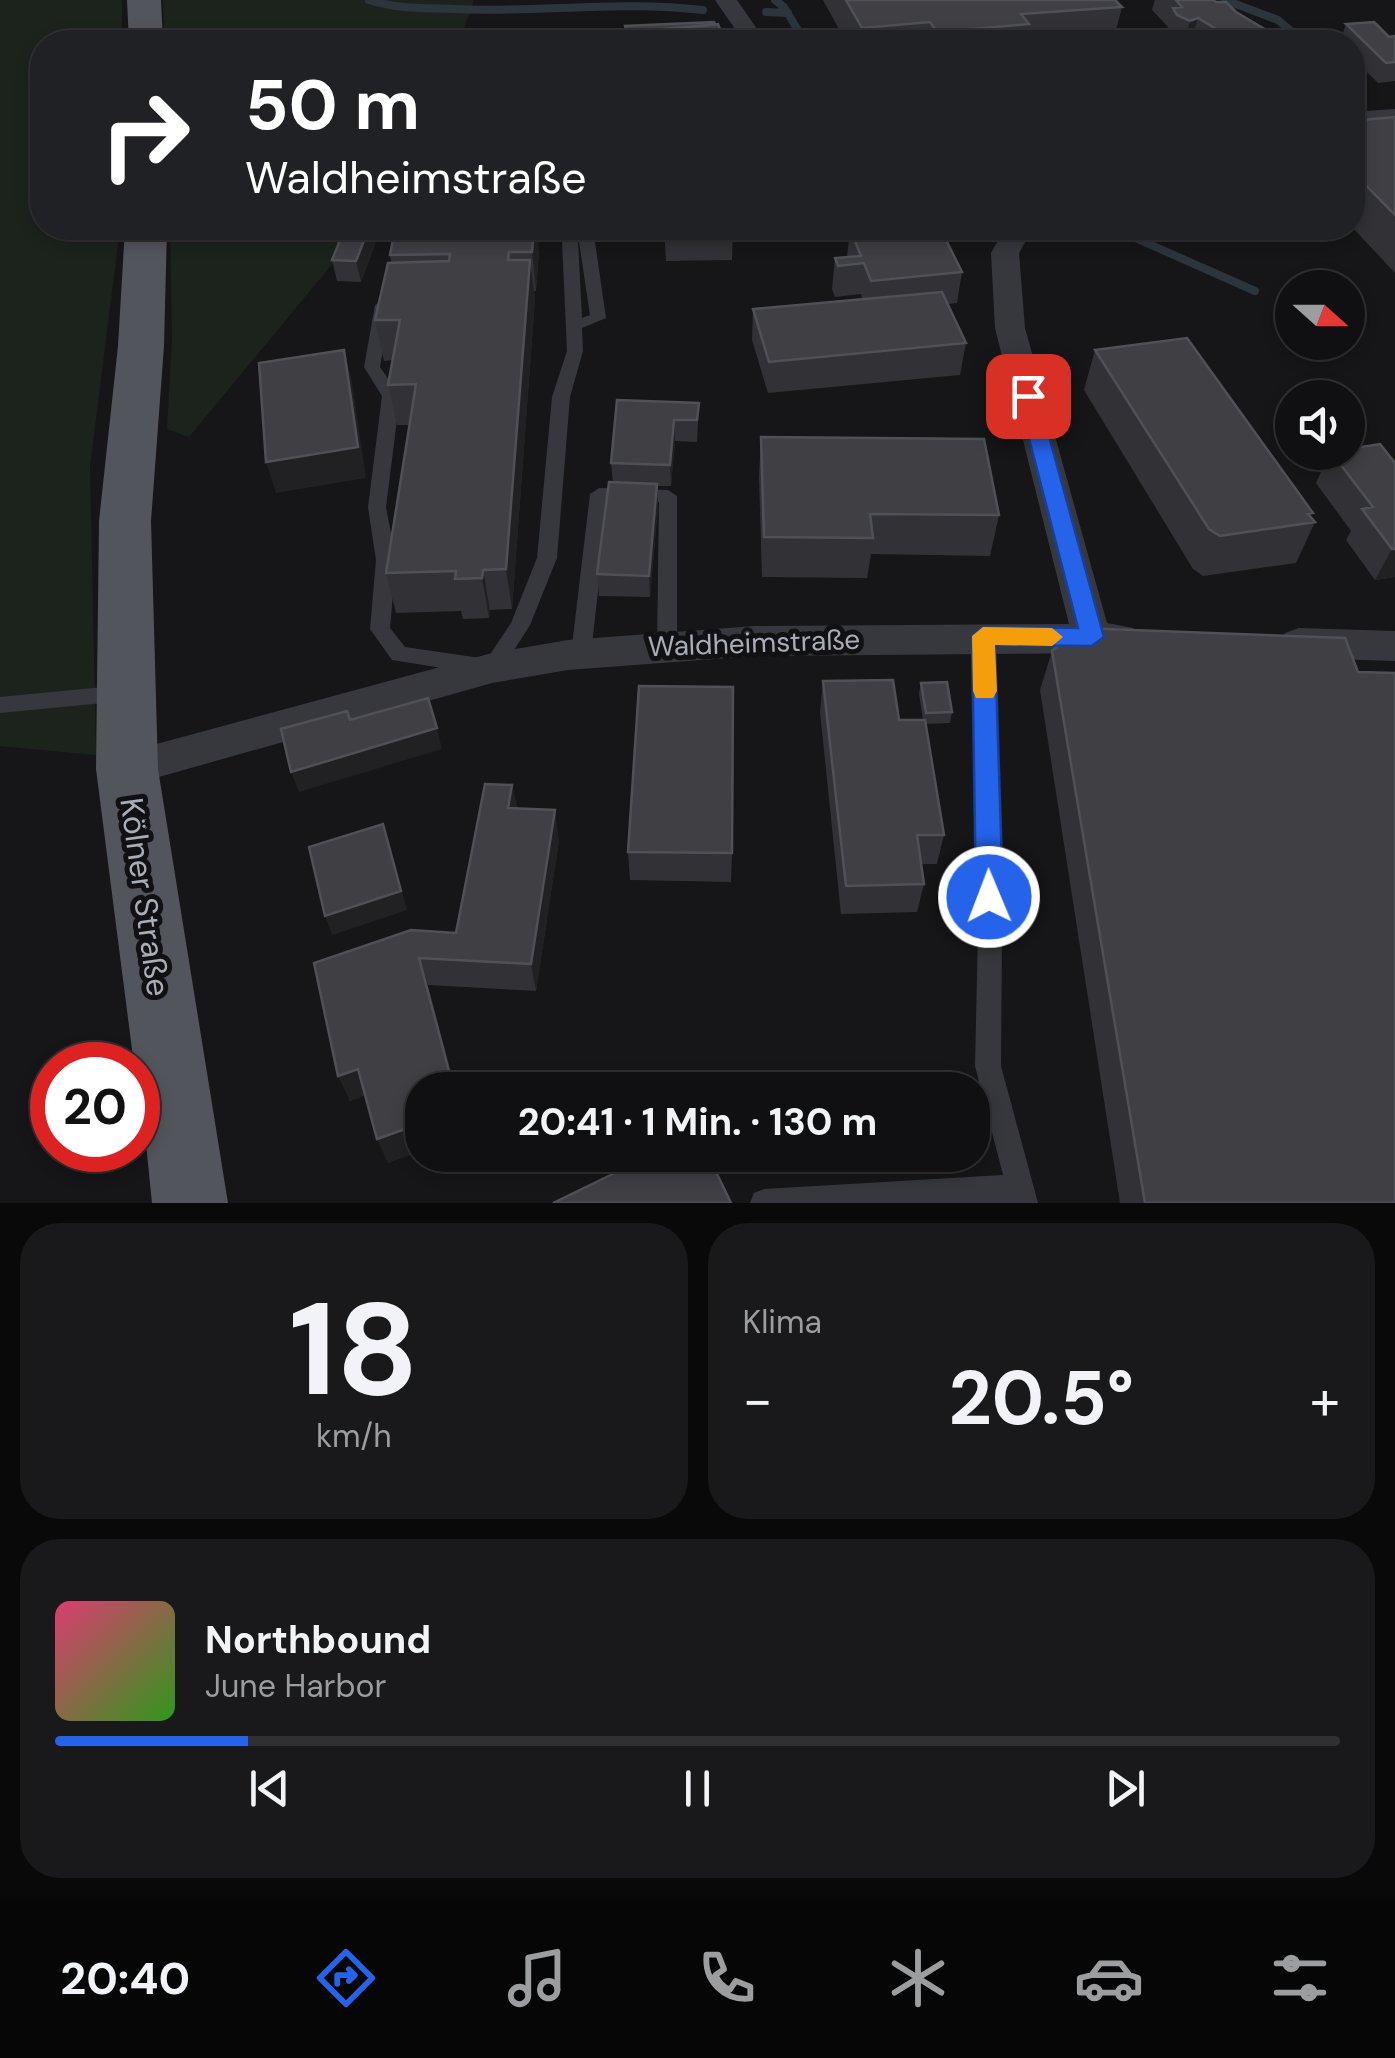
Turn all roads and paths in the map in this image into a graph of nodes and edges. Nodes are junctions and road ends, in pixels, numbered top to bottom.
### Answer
1 (144, 0) edge
2 (726, 0) edge
3 (145, 30) edge
4 (747, 30) edge
5 (1395, 117) edge
6 (1365, 119) edge
7 (145, 240) edge
8 (569, 240) edge
9 (587, 240) edge
10 (1013, 240) edge
11 (386, 288) edge
12 (574, 325) junction
13 (983, 636) junction
14 (1092, 637) junction
15 (1149, 639) edge
16 (1262, 642) edge
17 (667, 646) junction
18 (1395, 646) edge
19 (582, 654) junction
20 (492, 668) junction
21 (126, 692) junction
22 (0, 706) edge
23 (127, 770) junction
24 (1023, 1196) edge
25 (190, 1203) edge
26 (764, 1203) edge

1 - 3 main road
2 - 4 street
5 - 6 street
7 - 21 main road, Kölner Straße
8 - 12 lane
9 - 12 lane
10 - 14 street
11 - 20 lane
12 - 20 lane
13 - 14 street, Waldheimstraße
13 - 17 street, Waldheimstraße
13 - 24 lane
14 - 15 street, Waldheimstraße
16 - 18 street
17 - 19 street, Waldheimstraße
17 - 19 lane
19 - 20 street, Waldheimstraße
20 - 23 street, Waldheimstraße
21 - 22 lane
21 - 23 main road, Kölner Straße
23 - 25 main road, Kölner Straße
24 - 26 lane

